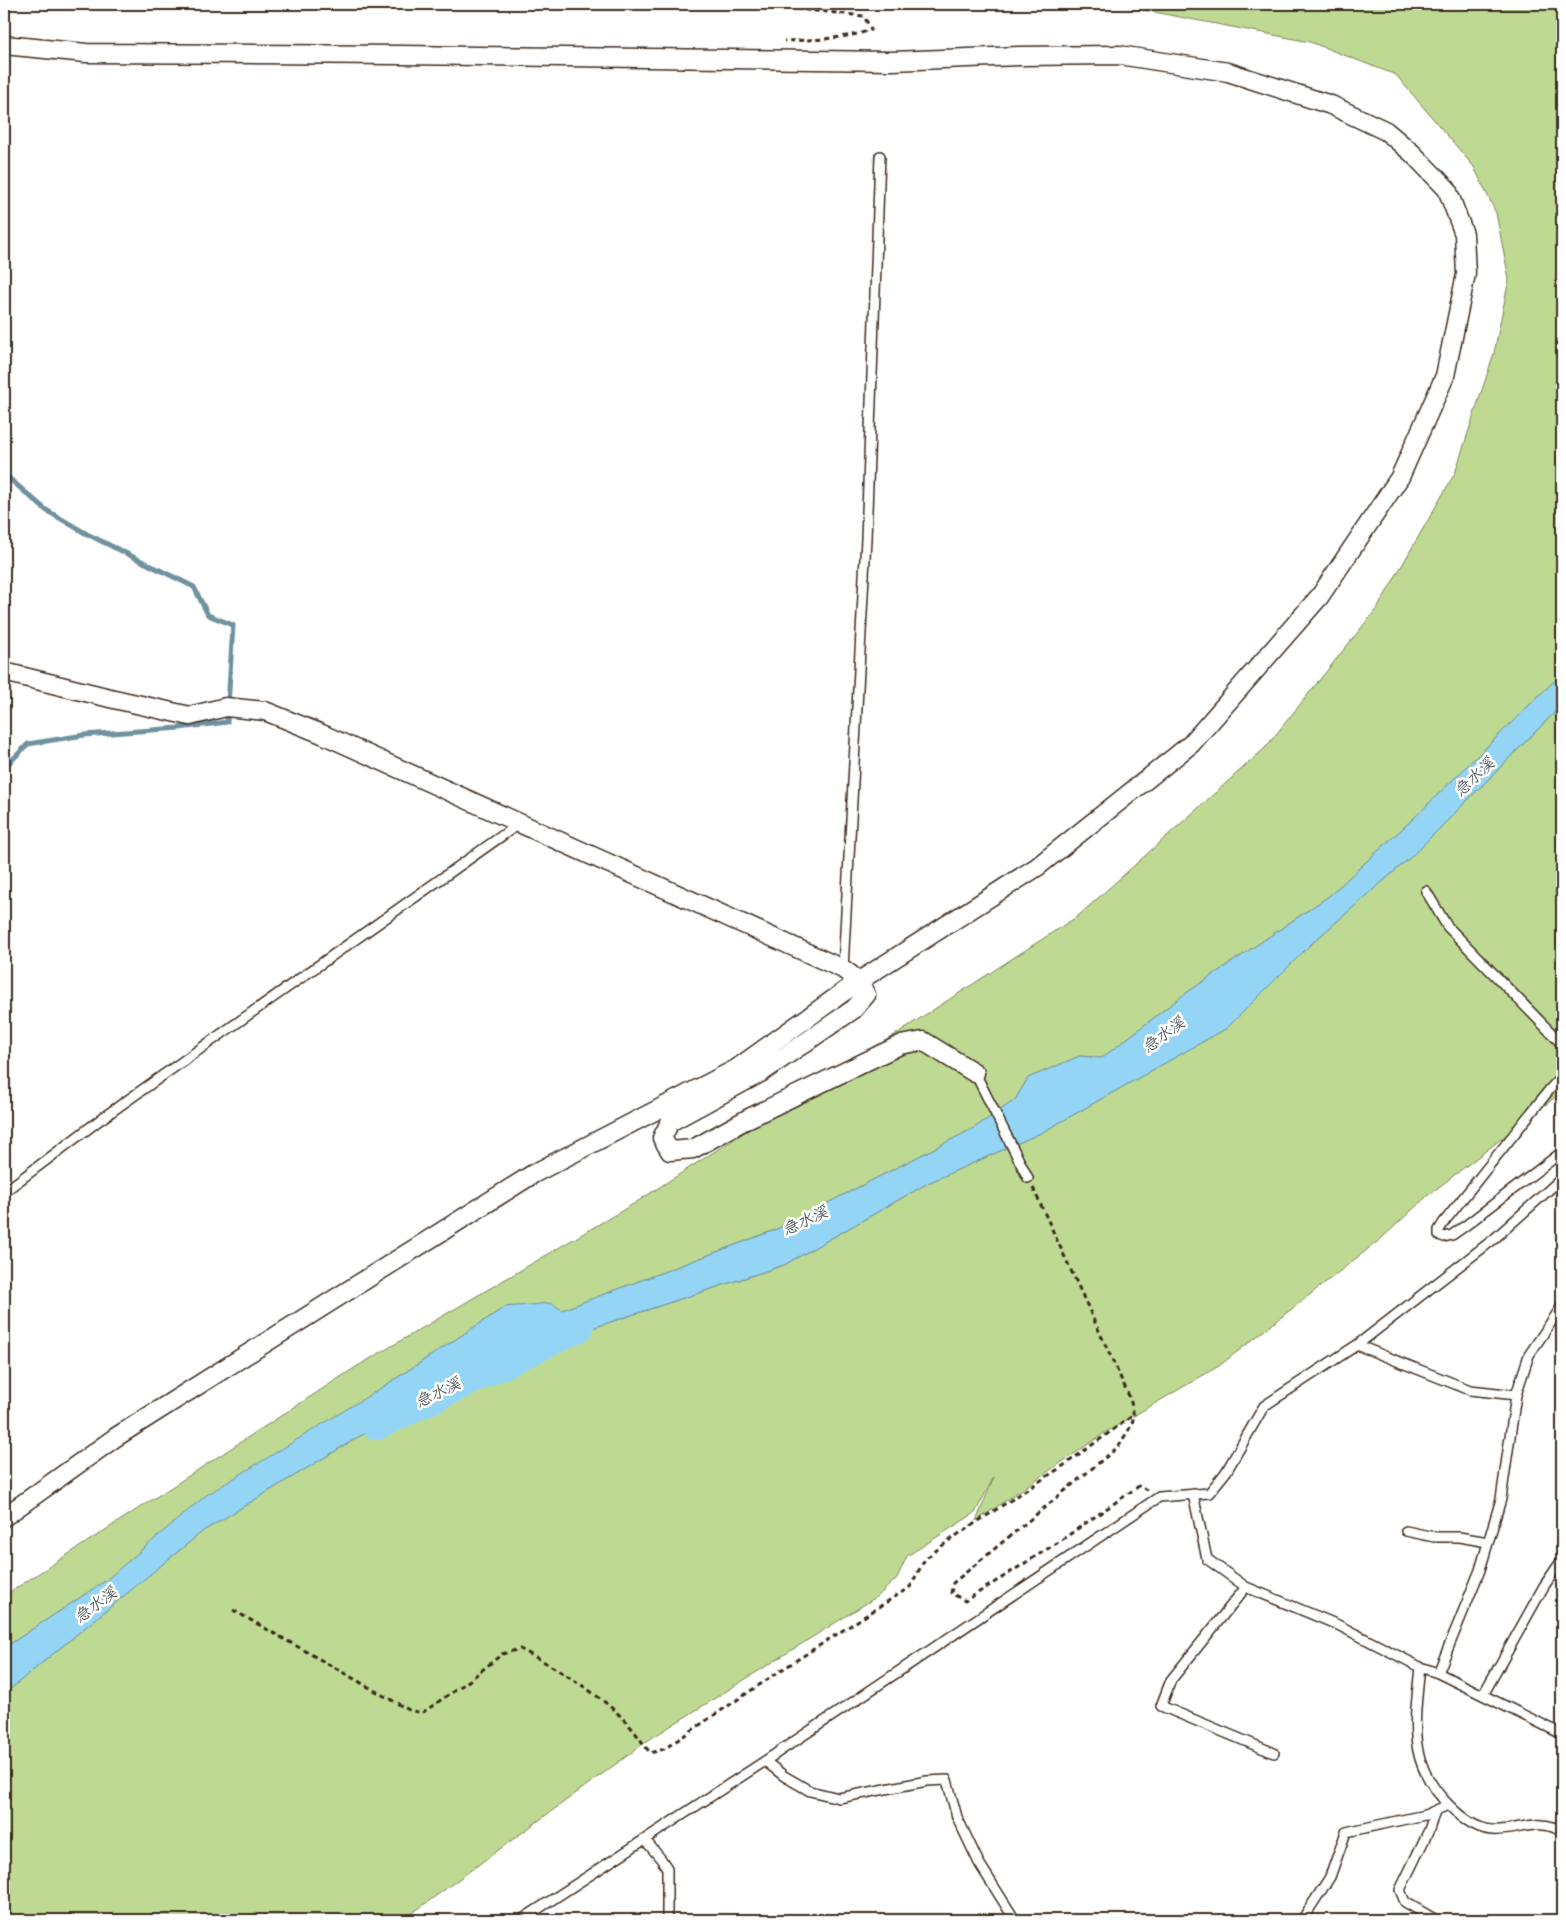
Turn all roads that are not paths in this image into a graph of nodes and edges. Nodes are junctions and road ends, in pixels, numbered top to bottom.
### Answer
1 (4, 45) edge
2 (880, 156) dead end
3 (4, 672) edge
4 (520, 823) junction
5 (1426, 892) dead end
6 (843, 969) junction
7 (859, 981) junction
8 (1562, 1044) edge
9 (975, 1073) joint
10 (1562, 1076) edge
11 (1562, 1152) edge
12 (1028, 1178) road end
13 (1562, 1178) edge
14 (4, 1192) edge
15 (1562, 1306) edge
16 (1357, 1345) junction
17 (1516, 1395) junction
18 (1193, 1494) junction
19 (4, 1517) edge
20 (1406, 1531) dead end
21 (1488, 1542) junction
22 (1562, 1560) edge
23 (1246, 1587) junction
24 (1420, 1666) junction
25 (1438, 1673) junction
26 (1483, 1695) junction
27 (1562, 1734) edge
28 (1274, 1753) dead end
29 (765, 1761) junction
30 (1448, 1805) junction
31 (1435, 1811) junction
32 (1562, 1832) edge
33 (645, 1840) junction
34 (521, 1920) edge
35 (667, 1920) edge
36 (1015, 1920) edge
37 (1302, 1920) edge
38 (1436, 1920) edge

1 - 7 street
2 - 6 lane
3 - 4 street
4 - 6 street
4 - 14 lane
5 - 8 lane
6 - 7 street
7 - 9 street
7 - 19 street
9 - 12 lane
10 - 11 lane
13 - 16 lane
15 - 17 lane
16 - 17 lane
16 - 18 lane
17 - 21 lane
18 - 23 lane
18 - 29 lane
20 - 21 lane
21 - 25 lane
22 - 26 lane
23 - 24 lane
23 - 28 lane
24 - 25 lane
24 - 30 lane
25 - 26 lane
26 - 27 lane
29 - 33 lane
29 - 36 lane
30 - 31 lane
30 - 32 lane
31 - 37 lane
31 - 38 lane
33 - 34 lane
33 - 35 lane

